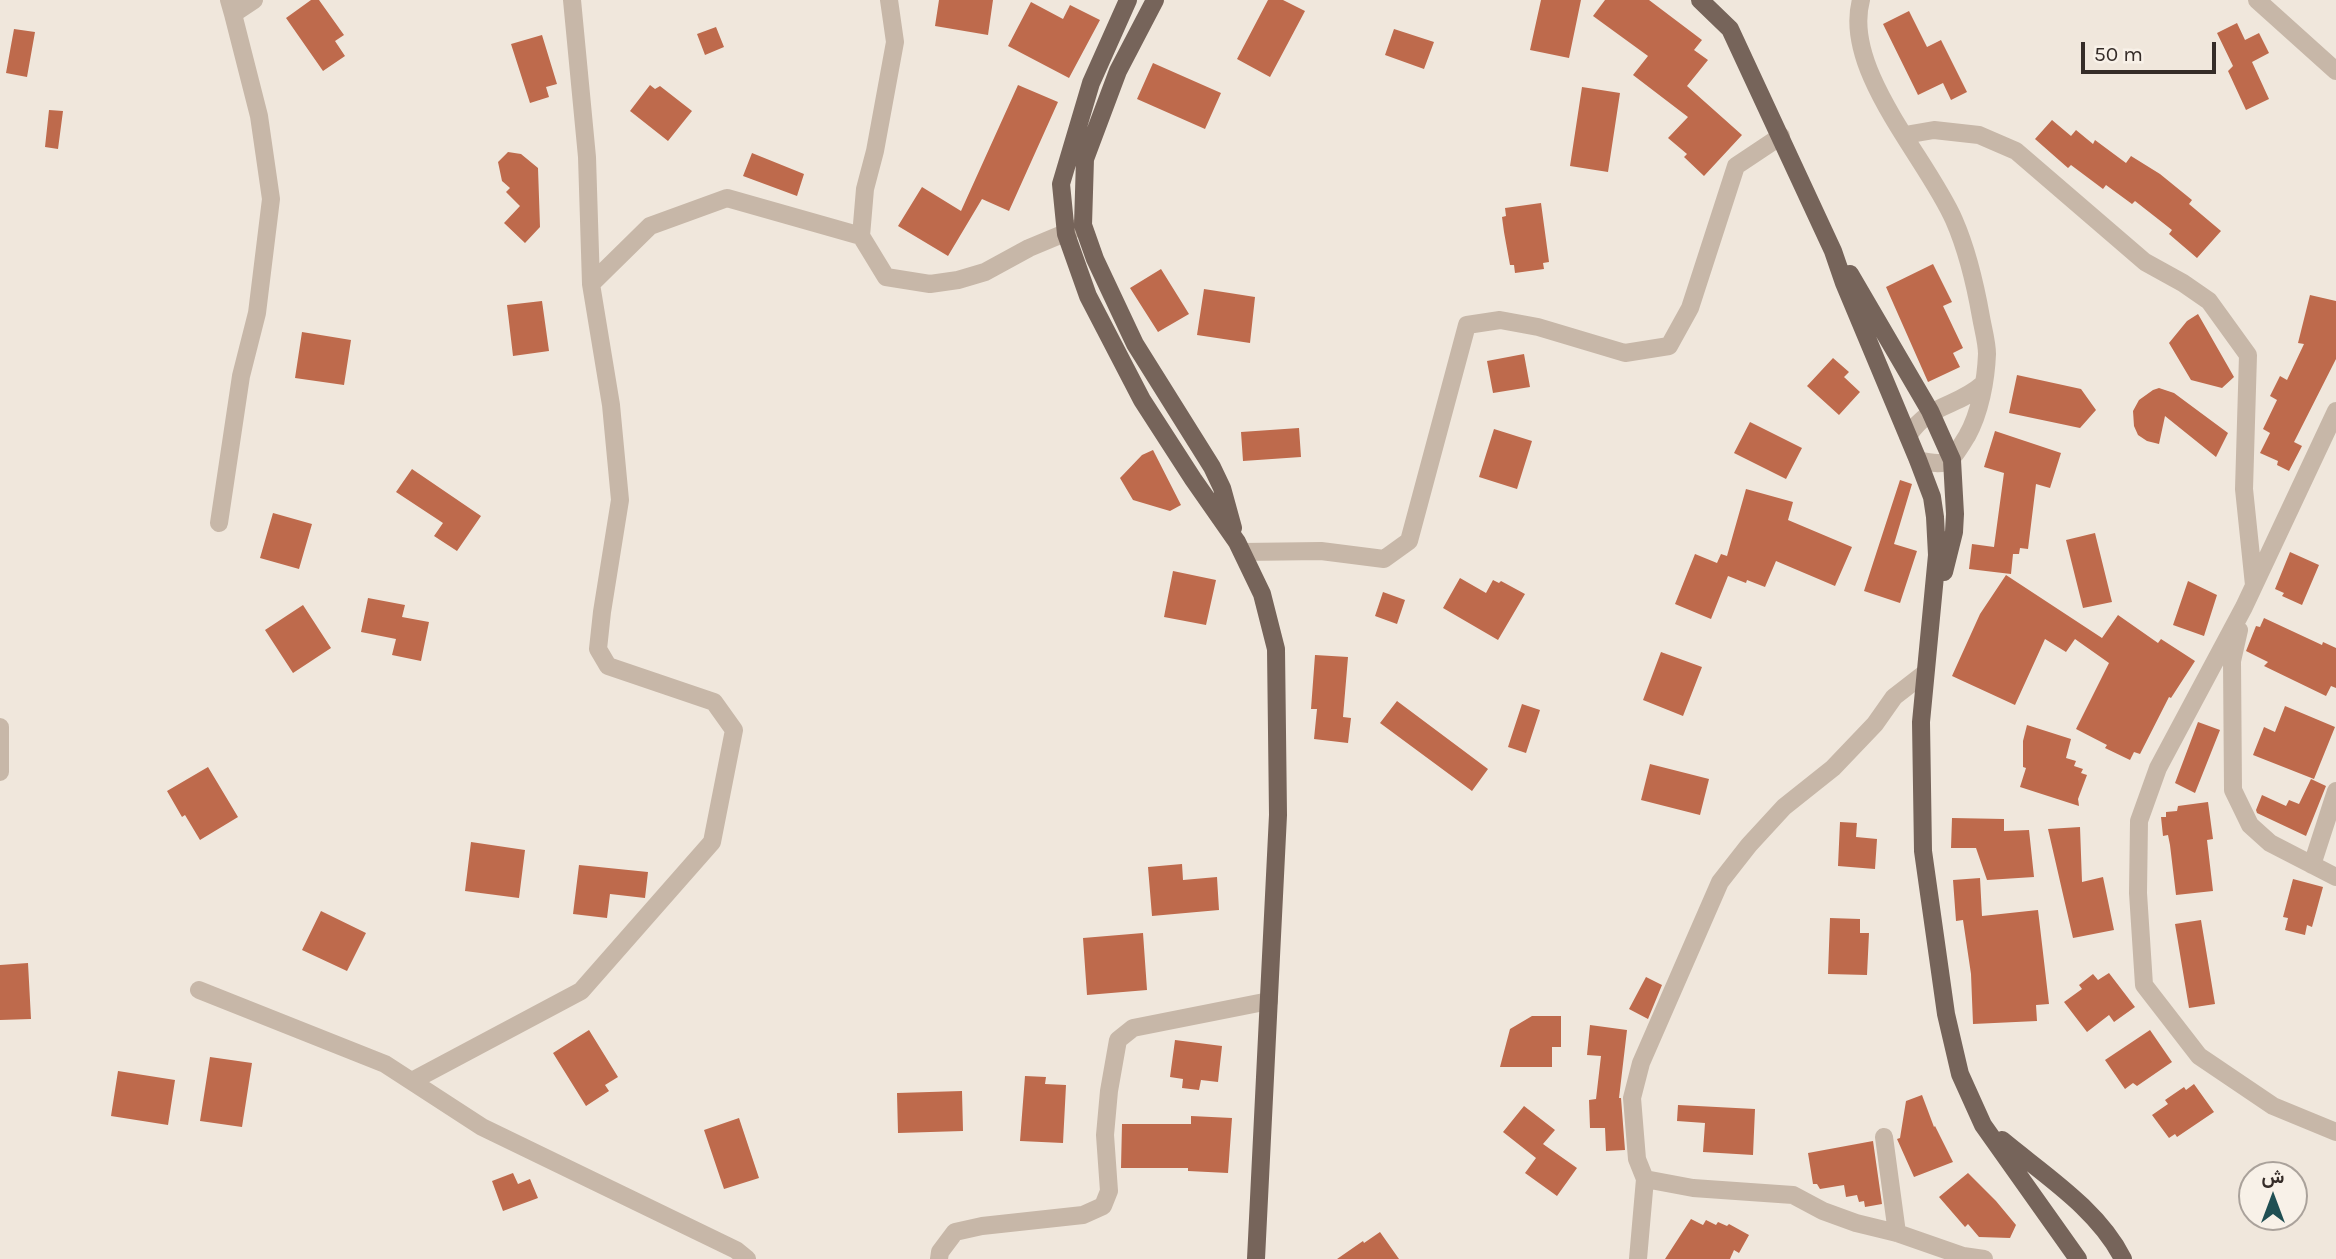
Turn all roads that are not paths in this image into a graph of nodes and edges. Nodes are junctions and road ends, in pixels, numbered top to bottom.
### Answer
1 (254, 0) edge
2 (572, 0) edge
3 (889, 0) edge
4 (1128, 0) edge
5 (1155, 0) edge
6 (1700, 0) edge
7 (1861, 0) edge
8 (2257, 0) edge
9 (231, 7) edge
10 (2336, 71) edge
11 (1905, 135) junction
12 (1781, 136) junction
13 (1083, 225) junction
14 (1066, 234) junction
15 (861, 236) junction
16 (1833, 251) junction
17 (591, 284) junction
18 (1983, 384) junction
19 (1930, 411) junction
20 (2336, 411) edge
21 (1908, 436) junction
22 (1918, 460) junction
23 (1952, 460) junction
24 (219, 523) dead end
25 (1239, 547) junction
26 (2254, 585) junction
27 (2244, 607) junction
28 (1931, 616) junction
29 (1925, 673) junction
30 (0, 727) edge
31 (0, 772) edge
32 (2336, 791) edge
33 (2312, 865) junction
34 (2336, 877) edge
35 (199, 990) dead end
36 (1269, 1001) junction
37 (412, 1081) junction
38 (1983, 1125) junction
39 (2336, 1132) edge
40 (1884, 1137) dead end
41 (1645, 1179) junction
42 (1897, 1233) junction
43 (747, 1259) edge
44 (939, 1259) edge
45 (1256, 1259) edge
46 (1638, 1259) edge
47 (1984, 1259) edge
48 (2078, 1259) edge
49 (2123, 1259) edge

1 - 9 street
2 - 17 street
3 - 15 street
4 - 14 main road
5 - 13 main road
6 - 12 main road
7 - 11 street
8 - 10 street
9 - 24 street
11 - 18 street
11 - 26 street
12 - 16 main road
12 - 25 street
13 - 14 street
13 - 25 main road
14 - 15 street
14 - 25 main road
15 - 17 street
16 - 19 main road
16 - 21 main road
17 - 37 street
18 - 19 street
18 - 23 street
19 - 21 street
19 - 23 main road
20 - 26 street
21 - 22 main road
22 - 23 street
22 - 28 main road
23 - 28 main road
25 - 36 main road
26 - 27 street
27 - 33 street
27 - 39 street
28 - 29 main road
29 - 38 main road
29 - 41 street
30 - 31 street
32 - 33 street
33 - 34 street
35 - 37 street
36 - 44 street
36 - 45 main road
37 - 43 street
38 - 48 main road
38 - 49 main road
40 - 42 street
41 - 42 street
41 - 46 street
42 - 47 street

